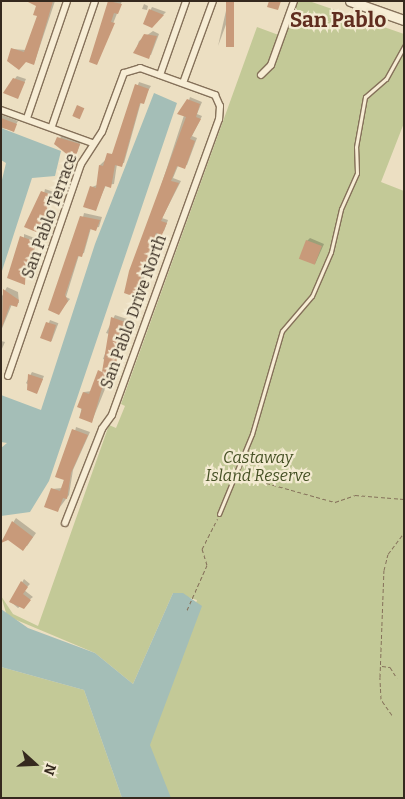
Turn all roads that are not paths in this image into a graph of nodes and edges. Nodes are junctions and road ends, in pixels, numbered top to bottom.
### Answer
1 (67, 1) edge
2 (95, 1) edge
3 (186, 1) edge
4 (213, 1) edge
5 (294, 1) edge
6 (350, 1) edge
7 (404, 20) edge
8 (404, 46) edge
9 (160, 75) junction
10 (261, 75) dead end
11 (183, 83) junction
12 (1, 110) edge
13 (27, 118) junction
14 (52, 126) junction
15 (92, 143) junction
16 (8, 376) dead end
17 (220, 514) road end
18 (65, 523) dead end

1 - 13 street
2 - 14 street
3 - 9 street
4 - 11 street
5 - 10 street
6 - 7 street
8 - 17 lane
9 - 11 street
9 - 15 street, San Pablo Terrace
11 - 18 street, San Pablo Drive North
12 - 13 street
13 - 14 street
14 - 15 street
15 - 16 street, San Pablo Terrace

